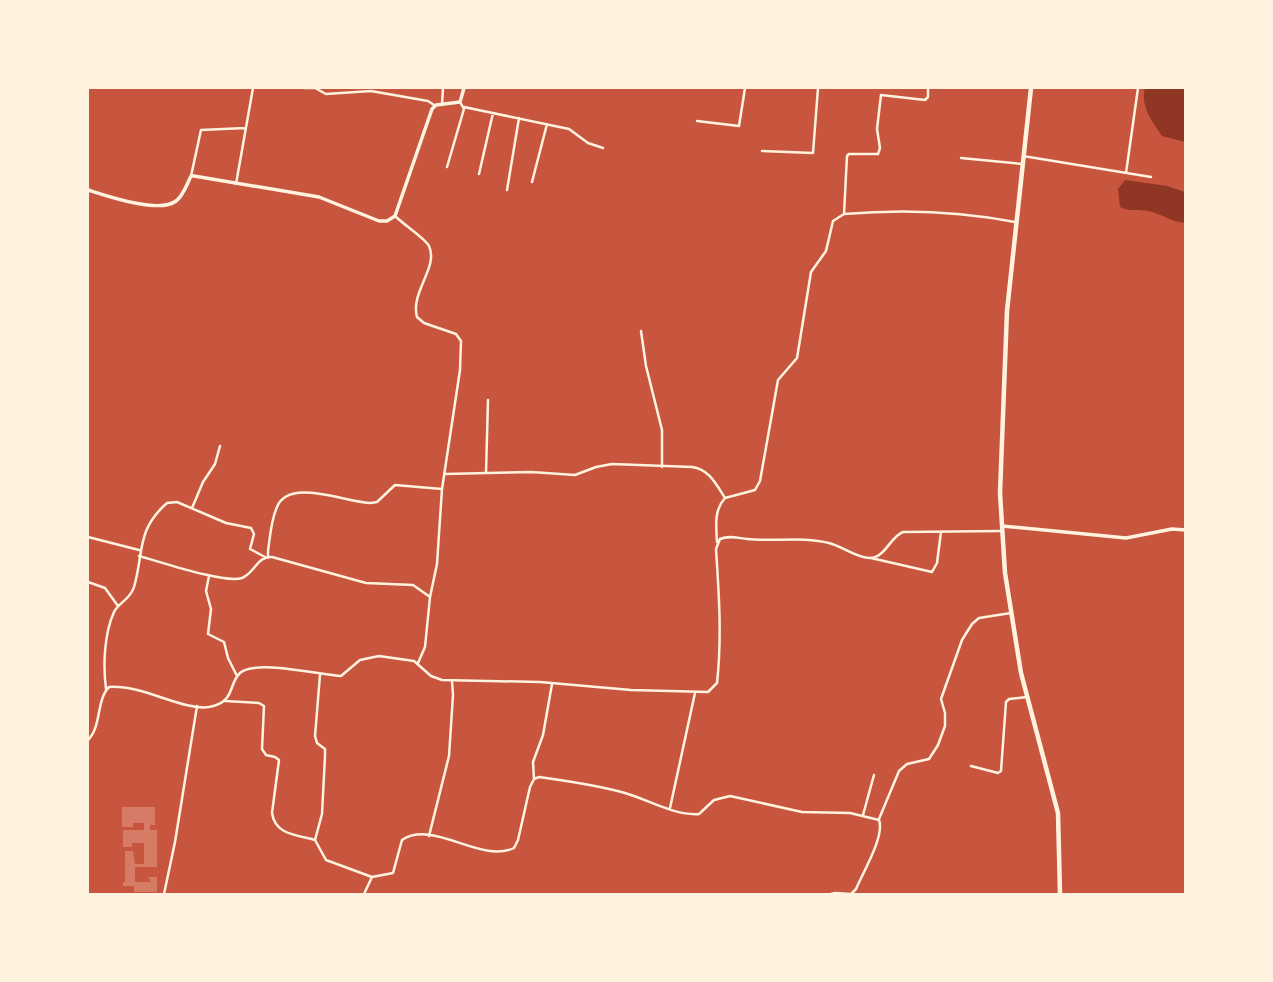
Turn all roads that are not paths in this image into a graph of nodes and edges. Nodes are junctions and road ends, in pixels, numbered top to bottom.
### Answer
1 (253, 88) edge
2 (305, 88) edge
3 (316, 88) edge
4 (443, 88) edge
5 (464, 88) edge
6 (745, 88) edge
7 (818, 88) edge
8 (928, 88) edge
9 (1031, 88) edge
10 (1138, 88) edge
11 (367, 89) edge
12 (342, 90) edge
13 (460, 102) junction
14 (442, 105) junction
15 (435, 106) junction
16 (464, 107) junction
17 (493, 113) junction
18 (519, 118) junction
19 (697, 121) dead end
20 (547, 124) junction
21 (246, 128) junction
22 (603, 148) dead end
23 (762, 151) dead end
24 (1023, 156) junction
25 (961, 158) dead end
26 (1022, 164) junction
27 (447, 167) dead end
28 (1126, 173) junction
29 (479, 174) dead end
30 (191, 176) junction
31 (1151, 177) dead end
32 (532, 182) dead end
33 (236, 184) junction
34 (88, 190) edge
35 (507, 190) dead end
36 (844, 215) junction
37 (395, 216) junction
38 (1016, 222) junction
39 (641, 331) dead end
40 (488, 400) dead end
41 (220, 446) dead end
42 (662, 467) junction
43 (486, 473) junction
44 (444, 474) junction
45 (442, 489) junction
46 (725, 498) junction
47 (192, 508) junction
48 (1002, 529) junction
49 (1185, 530) edge
50 (941, 532) junction
51 (88, 537) edge
52 (717, 542) junction
53 (140, 550) junction
54 (139, 556) junction
55 (267, 557) junction
56 (870, 558) junction
57 (209, 575) junction
58 (88, 582) edge
59 (430, 597) junction
60 (118, 606) junction
61 (1011, 613) junction
62 (418, 663) junction
63 (321, 673) junction
64 (237, 676) junction
65 (452, 680) junction
66 (552, 683) junction
67 (106, 689) junction
68 (695, 693) junction
69 (1027, 698) junction
70 (223, 701) junction
71 (197, 706) junction
72 (88, 740) edge
73 (971, 766) dead end
74 (874, 775) dead end
75 (534, 779) junction
76 (670, 808) junction
77 (863, 816) junction
78 (879, 820) junction
79 (429, 836) junction
80 (315, 840) junction
81 (372, 877) junction
82 (164, 894) edge
83 (364, 894) edge
84 (831, 894) edge
85 (1060, 894) edge

1 - 21 street
2 - 3 street
3 - 12 street
4 - 14 street
5 - 13 street
6 - 19 street
7 - 23 street
8 - 36 street
9 - 24 main road
10 - 28 street
11 - 12 street
11 - 15 street
13 - 14 street
13 - 16 street
14 - 15 street
15 - 37 street
16 - 17 street
16 - 27 street
17 - 18 street
17 - 29 street
18 - 20 street
18 - 35 street
20 - 22 street
20 - 32 street
21 - 30 street
21 - 33 street
24 - 26 main road
24 - 28 street
25 - 26 street
26 - 38 main road
28 - 31 street
30 - 33 street
30 - 34 street
33 - 37 street
36 - 38 street
36 - 46 street
37 - 44 street
38 - 48 main road
39 - 42 street
40 - 43 street
41 - 47 street
42 - 43 street
42 - 46 street
43 - 44 street
44 - 45 street
45 - 55 street
45 - 59 street
46 - 52 street
47 - 53 street
47 - 55 street
48 - 49 street
48 - 50 street
48 - 61 main road
50 - 56 street
50 - 56 street
51 - 53 street
52 - 56 street
52 - 68 street
53 - 54 street
54 - 57 street
54 - 60 street
55 - 57 street
55 - 59 street
57 - 64 street
58 - 60 street
59 - 62 street
60 - 67 street
61 - 69 main road
61 - 78 street
62 - 63 street
62 - 65 street
63 - 64 street
63 - 80 street
64 - 70 street
65 - 66 street
65 - 79 street
66 - 68 street
66 - 75 street
67 - 71 street
67 - 72 street
68 - 76 street
69 - 73 street
69 - 85 main road
70 - 71 street
70 - 80 street
71 - 82 street
74 - 77 street
75 - 76 street
75 - 79 street
76 - 77 street
77 - 78 street
78 - 84 street
79 - 81 street
80 - 81 street
81 - 83 street

